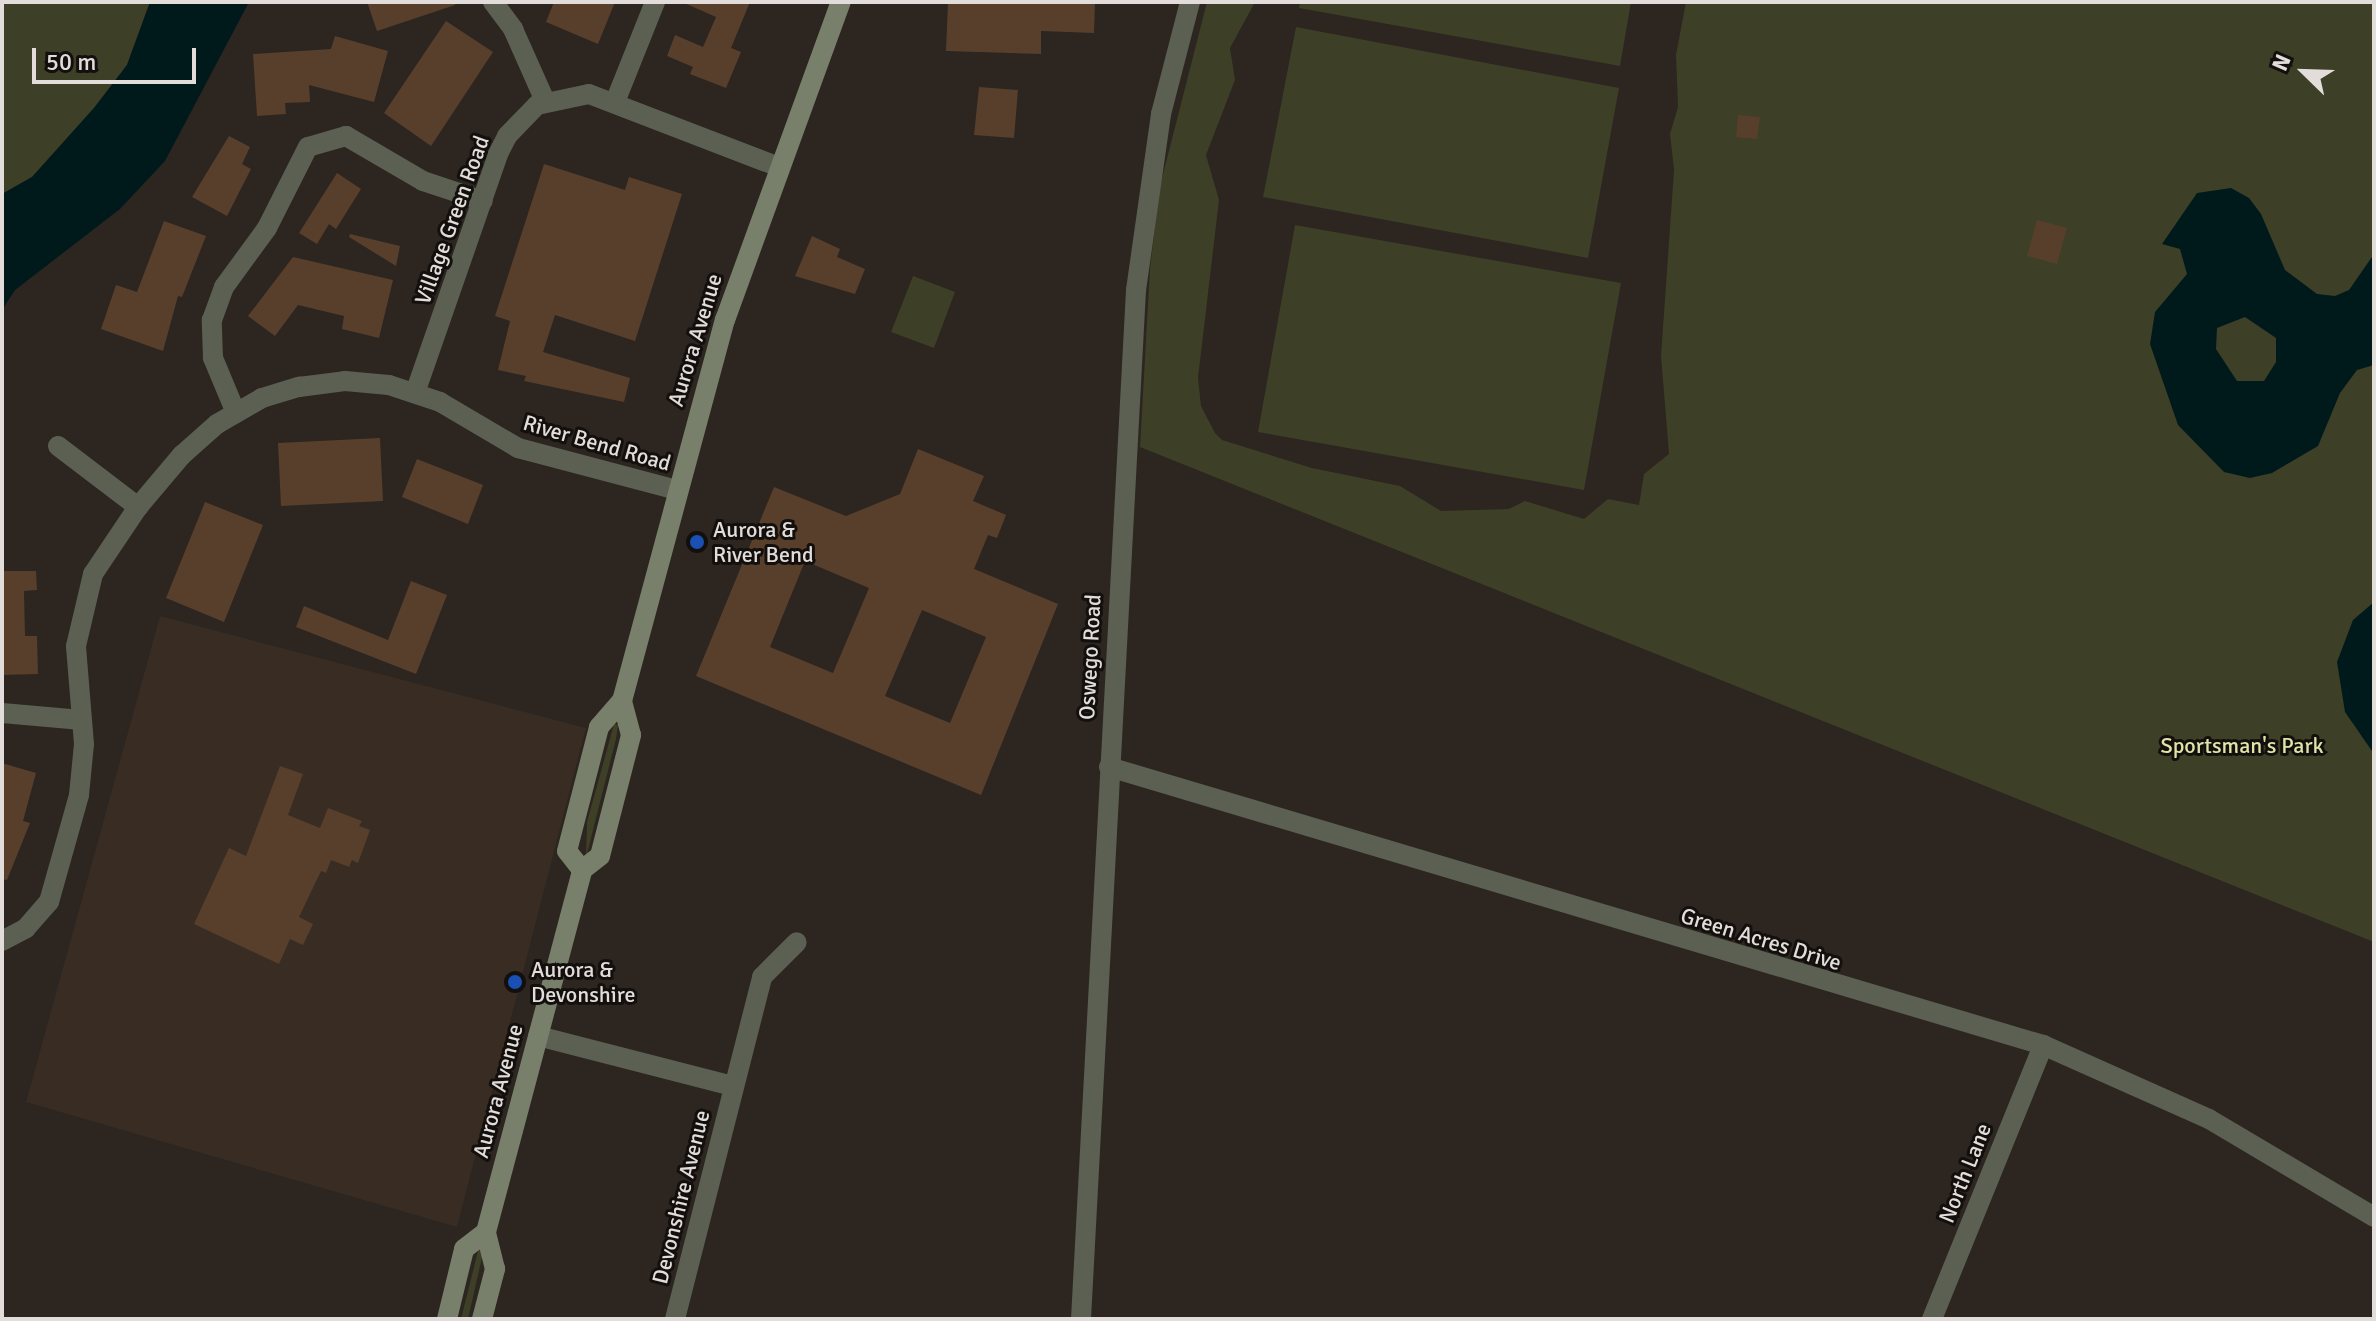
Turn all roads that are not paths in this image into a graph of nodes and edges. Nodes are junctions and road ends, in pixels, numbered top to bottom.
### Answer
1 (493, 2) edge
2 (655, 2) edge
3 (841, 2) edge
4 (1190, 2) edge
5 (545, 101) junction
6 (615, 102) junction
7 (777, 166) junction
8 (483, 201) junction
9 (415, 393) junction
10 (236, 413) junction
11 (58, 446) dead end
12 (677, 490) junction
13 (138, 507) junction
14 (622, 701) junction
15 (2, 713) edge
16 (82, 720) junction
17 (1109, 767) junction
18 (582, 870) junction
19 (2, 941) edge
20 (797, 942) dead end
21 (538, 1036) junction
22 (2043, 1045) junction
23 (733, 1086) junction
24 (2374, 1217) edge
25 (486, 1232) junction
26 (447, 1319) edge
27 (482, 1319) edge
28 (675, 1319) edge
29 (1081, 1319) edge
30 (1932, 1319) edge

1 - 5 street
2 - 6 street
3 - 7 main road, Aurora Avenue
4 - 17 street, Oswego Road
5 - 6 street
5 - 8 street, Village Green Road
6 - 7 street
7 - 12 main road, Aurora Avenue
8 - 9 street, Village Green Road
8 - 10 street
9 - 10 street, River Bend Road
9 - 12 street, River Bend Road
10 - 13 street, River Bend Road
11 - 13 street
12 - 14 main road, Aurora Avenue
13 - 16 street, River Bend Road
14 - 18 main road, Aurora Avenue
14 - 18 main road, Aurora Avenue
15 - 16 street
16 - 19 street, River Bend Road
17 - 22 street, Green Acres Drive
17 - 29 street, Oswego Road
18 - 21 main road, Aurora Avenue
20 - 23 street, Devonshire Avenue
21 - 23 street, Devonshire Avenue
21 - 25 main road, Aurora Avenue
22 - 24 street, Green Acres Drive
22 - 30 street, North Lane
23 - 28 street, Devonshire Avenue
25 - 26 main road, Aurora Avenue
25 - 27 main road, Aurora Avenue

